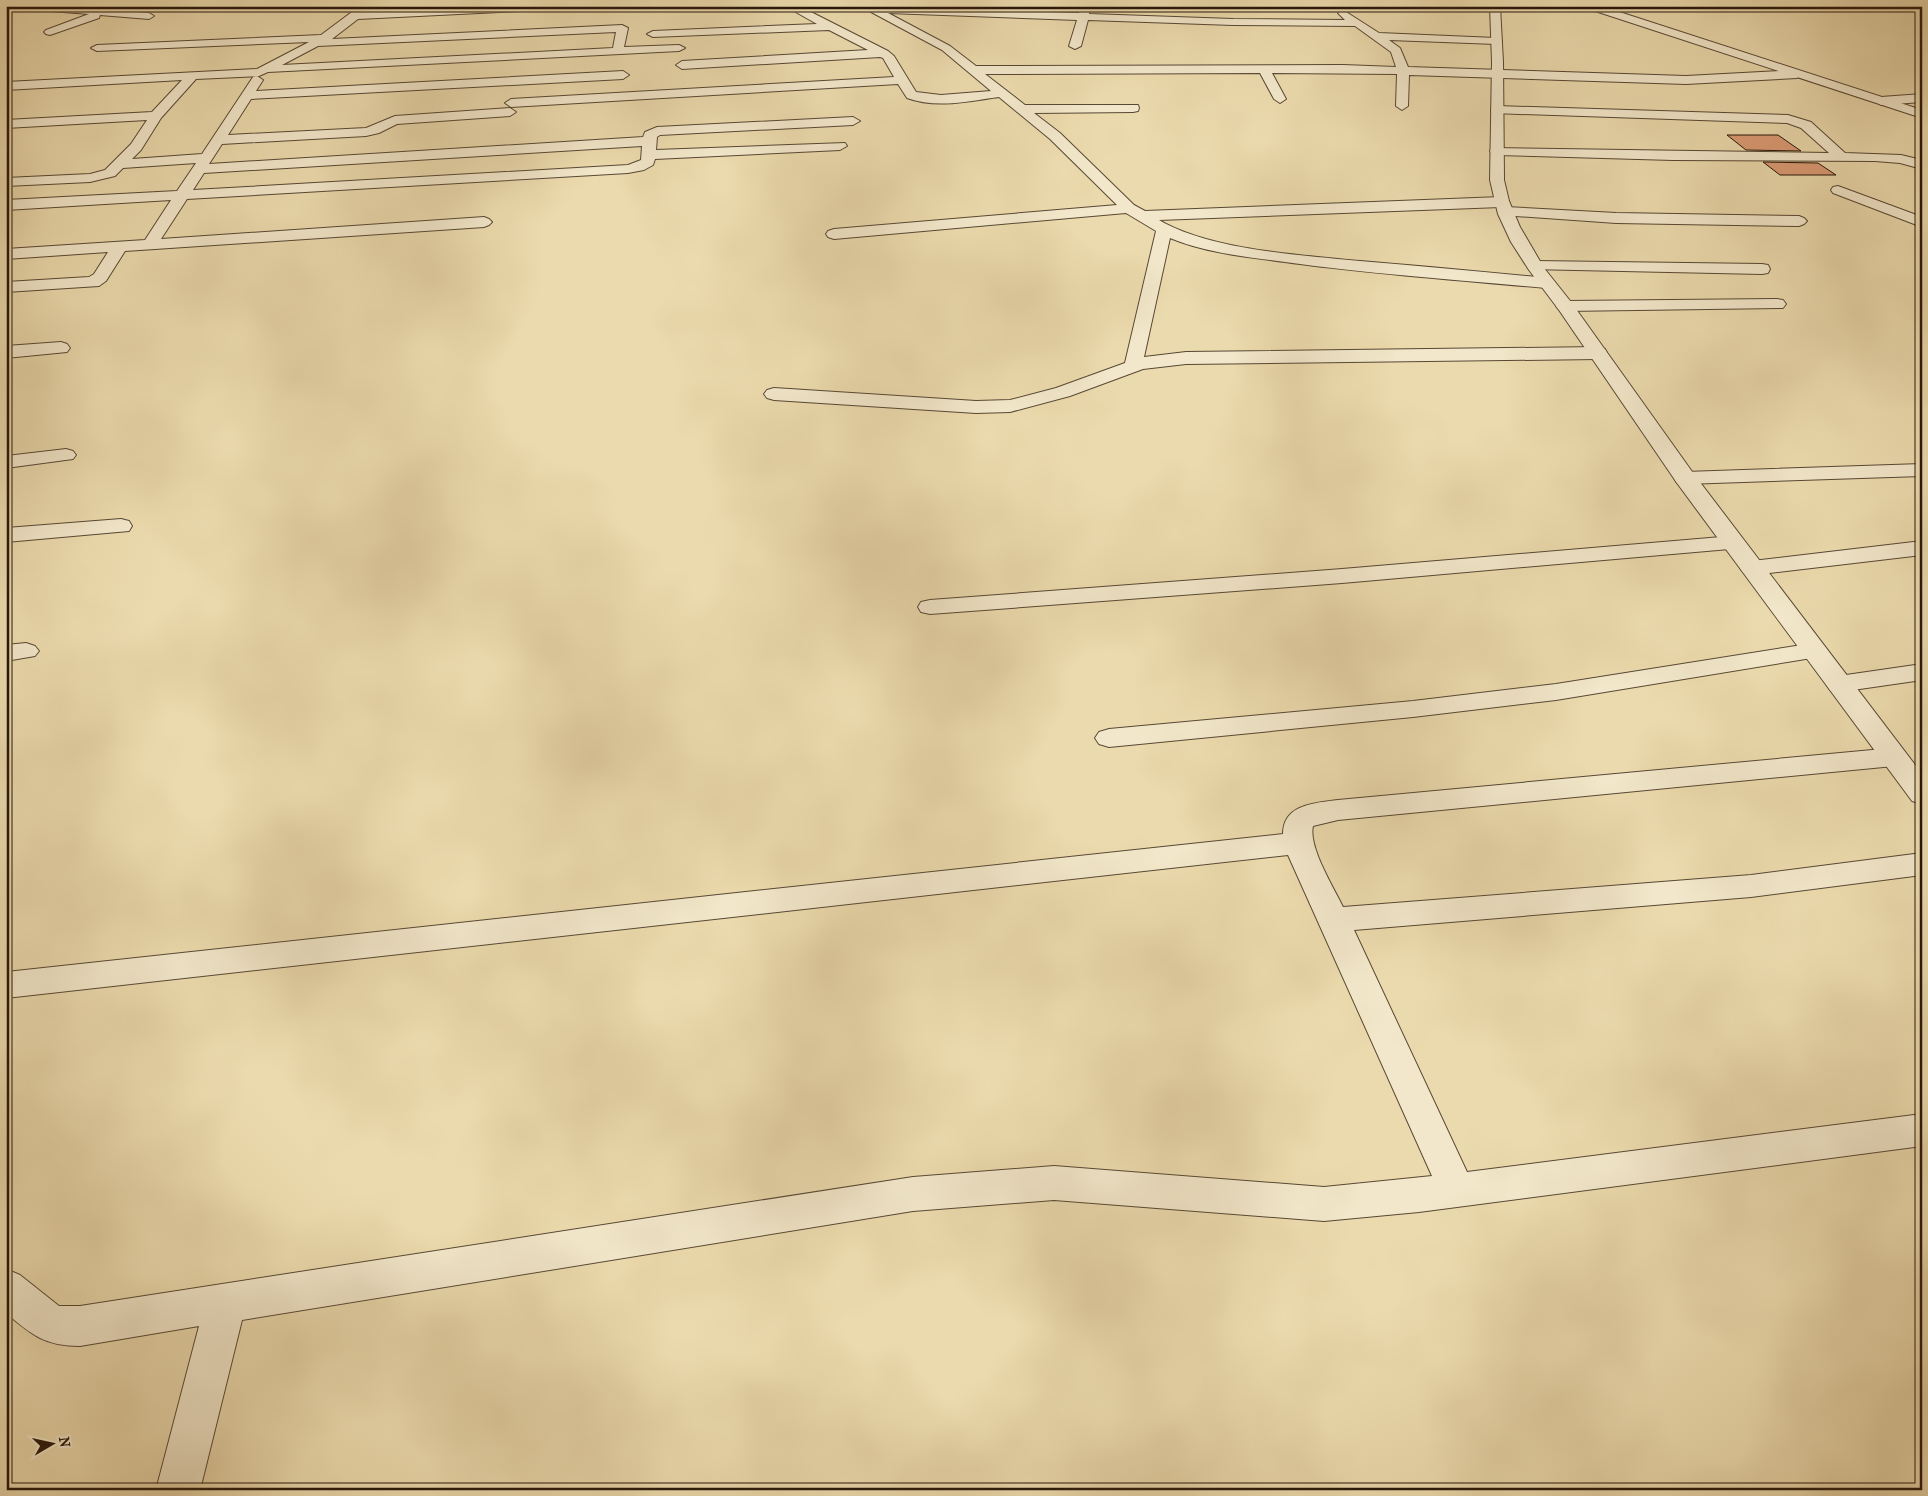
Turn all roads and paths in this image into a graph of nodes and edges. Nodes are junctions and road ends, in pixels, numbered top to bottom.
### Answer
1 (26, 6) edge
2 (367, 6) edge
3 (561, 6) edge
4 (790, 6) edge
5 (1333, 6) edge
6 (1495, 6) edge
7 (1518, 6) edge
8 (1606, 6) edge
9 (1593, 7) edge
10 (868, 8) edge
11 (107, 12) junction
12 (1085, 12) edge
13 (149, 16) dead end
14 (353, 16) junction
15 (492, 19) edge
16 (1357, 24) junction
17 (832, 26) junction
18 (50, 32) dead end
19 (677, 33) junction
20 (630, 35) junction
21 (1376, 36) junction
22 (320, 40) junction
23 (1496, 41) junction
24 (1075, 46) dead end
25 (97, 48) dead end
26 (679, 48) junction
27 (618, 51) junction
28 (884, 53) junction
29 (1264, 69) junction
30 (266, 70) junction
31 (973, 70) junction
32 (1065, 70) junction
33 (1403, 70) junction
34 (1797, 74) junction
35 (623, 75) dead end
36 (1497, 75) junction
37 (191, 77) junction
38 (517, 80) junction
39 (903, 80) junction
40 (684, 84) junction
41 (6, 86) edge
42 (1002, 93) junction
43 (248, 95) junction
44 (1280, 98) dead end
45 (1922, 98) edge
46 (1881, 101) junction
47 (1402, 106) dead end
48 (511, 107) junction
49 (1085, 108) junction
50 (1133, 108) dead end
51 (1021, 109) junction
52 (1498, 110) junction
53 (1922, 114) edge
54 (156, 116) junction
55 (853, 121) dead end
56 (6, 124) edge
57 (740, 126) junction
58 (383, 127) junction
59 (506, 128) dead end
60 (146, 131) junction
61 (126, 132) dead end
62 (56, 135) dead end
63 (6, 137) edge
64 (217, 140) junction
65 (840, 146) dead end
66 (649, 148) junction
67 (739, 151) junction
68 (1496, 152) junction
69 (1842, 157) junction
70 (374, 158) junction
71 (118, 164) junction
72 (203, 164) junction
73 (1922, 165) edge
74 (6, 182) edge
75 (1838, 190) dead end
76 (183, 193) junction
77 (6, 205) edge
78 (1503, 207) junction
79 (1135, 212) junction
80 (1799, 221) dead end
81 (484, 222) dead end
82 (1922, 222) edge
83 (1164, 229) junction
84 (834, 234) dead end
85 (150, 244) junction
86 (120, 246) junction
87 (6, 254) edge
88 (1535, 266) junction
89 (1762, 269) dead end
90 (1546, 284) junction
91 (6, 288) edge
92 (1777, 304) dead end
93 (1565, 306) junction
94 (61, 348) dead end
95 (6, 352) edge
96 (1598, 353) junction
97 (1132, 367) junction
98 (774, 394) dead end
99 (66, 455) dead end
100 (6, 462) edge
101 (1922, 470) edge
102 (1685, 478) junction
103 (121, 526) dead end
104 (6, 535) edge
105 (1733, 543) junction
106 (1922, 548) edge
107 (1752, 568) junction
108 (930, 608) dead end
109 (1815, 651) junction
110 (1922, 672) edge
111 (1839, 684) junction
112 (1109, 738) dead end
113 (1894, 757) junction
114 (1922, 794) edge
115 (1298, 843) junction
116 (1922, 864) edge
117 (1334, 920) junction
118 (6, 985) edge
119 (1922, 1130) edge
120 (1457, 1190) junction
121 (6, 1288) edge
122 (226, 1302) junction
123 (178, 1490) edge

1 - 11 street
2 - 14 street
3 - 15 street
4 - 17 street
5 - 16 street
6 - 23 street
7 - 9 highway
8 - 9 highway
9 - 34 street
10 - 12 street
10 - 31 street
11 - 13 street
11 - 18 street
12 - 16 street
12 - 24 street
14 - 15 street
14 - 22 street
15 - 20 street
15 - 22 street
16 - 21 street
17 - 19 street
17 - 28 street
19 - 20 street
19 - 26 street
20 - 27 street
21 - 23 street
21 - 33 street
22 - 25 street
22 - 30 street
23 - 36 street
26 - 27 street
26 - 40 street
27 - 30 street
28 - 39 street
28 - 40 street
29 - 32 street
29 - 33 street
29 - 44 street
30 - 37 street
30 - 43 street
31 - 32 street
31 - 42 street
32 - 49 street
33 - 36 street
33 - 47 street
34 - 36 street
34 - 46 street
35 - 38 street
36 - 52 street
37 - 41 street
37 - 54 street
38 - 43 street
38 - 48 street
39 - 40 street
39 - 42 street
40 - 48 street
42 - 51 street
43 - 64 street
45 - 46 street
46 - 53 street
48 - 58 street
48 - 59 street
49 - 50 street
49 - 51 street
51 - 79 street
52 - 68 street
52 - 69 street
54 - 56 street
54 - 60 street
55 - 57 street
57 - 66 street
57 - 67 street
58 - 64 street
58 - 70 street
60 - 61 street
60 - 71 street
62 - 63 street
64 - 72 street
65 - 67 street
66 - 67 street
66 - 70 street
66 - 76 street
68 - 69 street
68 - 78 street
69 - 73 street
70 - 72 street
71 - 72 street
71 - 74 street
72 - 76 street
75 - 82 street
76 - 77 street
76 - 85 street
78 - 79 street
78 - 80 street
78 - 88 street
79 - 83 street
79 - 84 street
81 - 85 street
83 - 90 street
83 - 97 street
85 - 86 street
86 - 87 street
86 - 91 street
88 - 89 street
88 - 90 street
90 - 93 street
92 - 93 street
93 - 96 street
94 - 95 street
96 - 97 street
96 - 102 street
97 - 98 street
99 - 100 street
101 - 102 street
102 - 105 street
103 - 104 street
105 - 107 street
105 - 108 street
106 - 107 street
107 - 109 street
109 - 111 street
109 - 112 street
110 - 111 street
111 - 113 street
113 - 114 street
113 - 115 street
115 - 117 street
115 - 118 street
116 - 117 street
117 - 120 street
119 - 120 street
120 - 122 street
121 - 122 street
122 - 123 street

